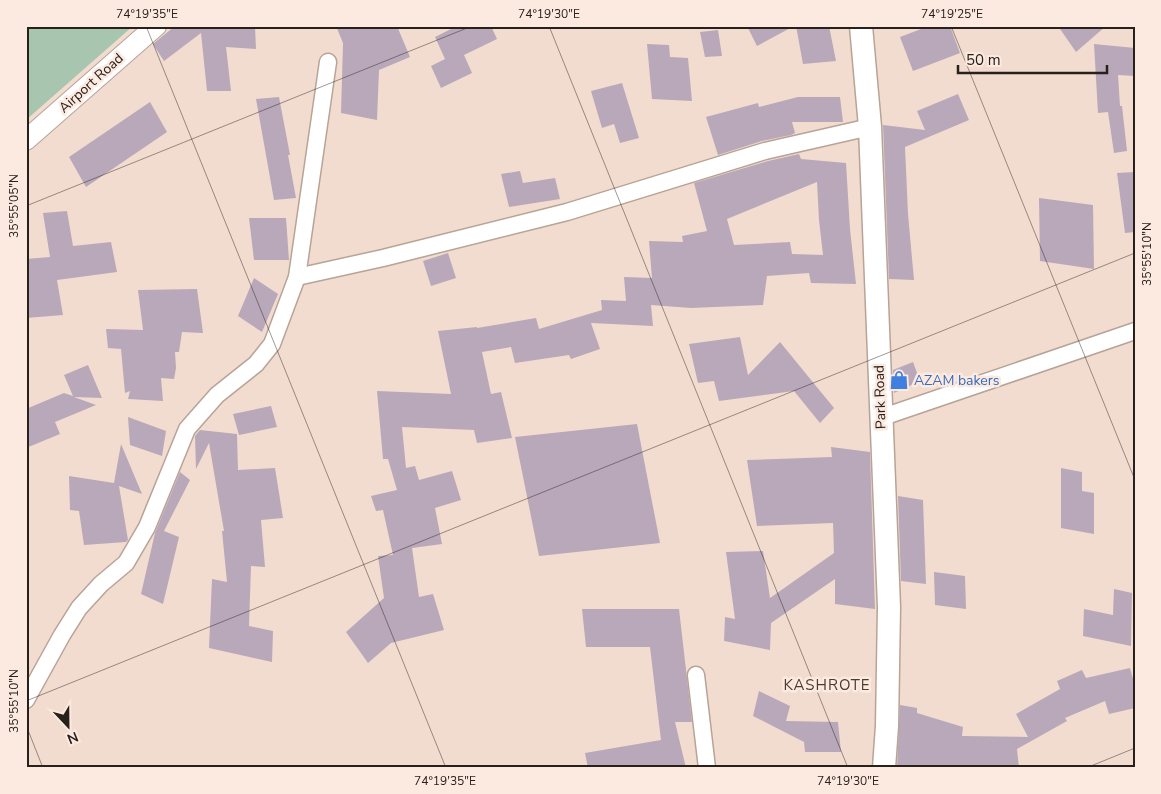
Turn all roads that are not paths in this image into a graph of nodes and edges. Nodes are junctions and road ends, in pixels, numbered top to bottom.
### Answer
1 (156, 26) edge
2 (861, 26) edge
3 (328, 62) dead end
4 (870, 127) junction
5 (26, 140) edge
6 (297, 277) junction
7 (1135, 332) edge
8 (880, 418) junction
9 (696, 675) dead end
10 (26, 700) edge
11 (707, 768) edge
12 (884, 768) edge

1 - 5 street, Airport Road
2 - 4 main road, Park Road
3 - 6 street
4 - 6 street
4 - 8 main road, Park Road
6 - 10 street
7 - 8 street
8 - 12 main road, Park Road
9 - 11 street

